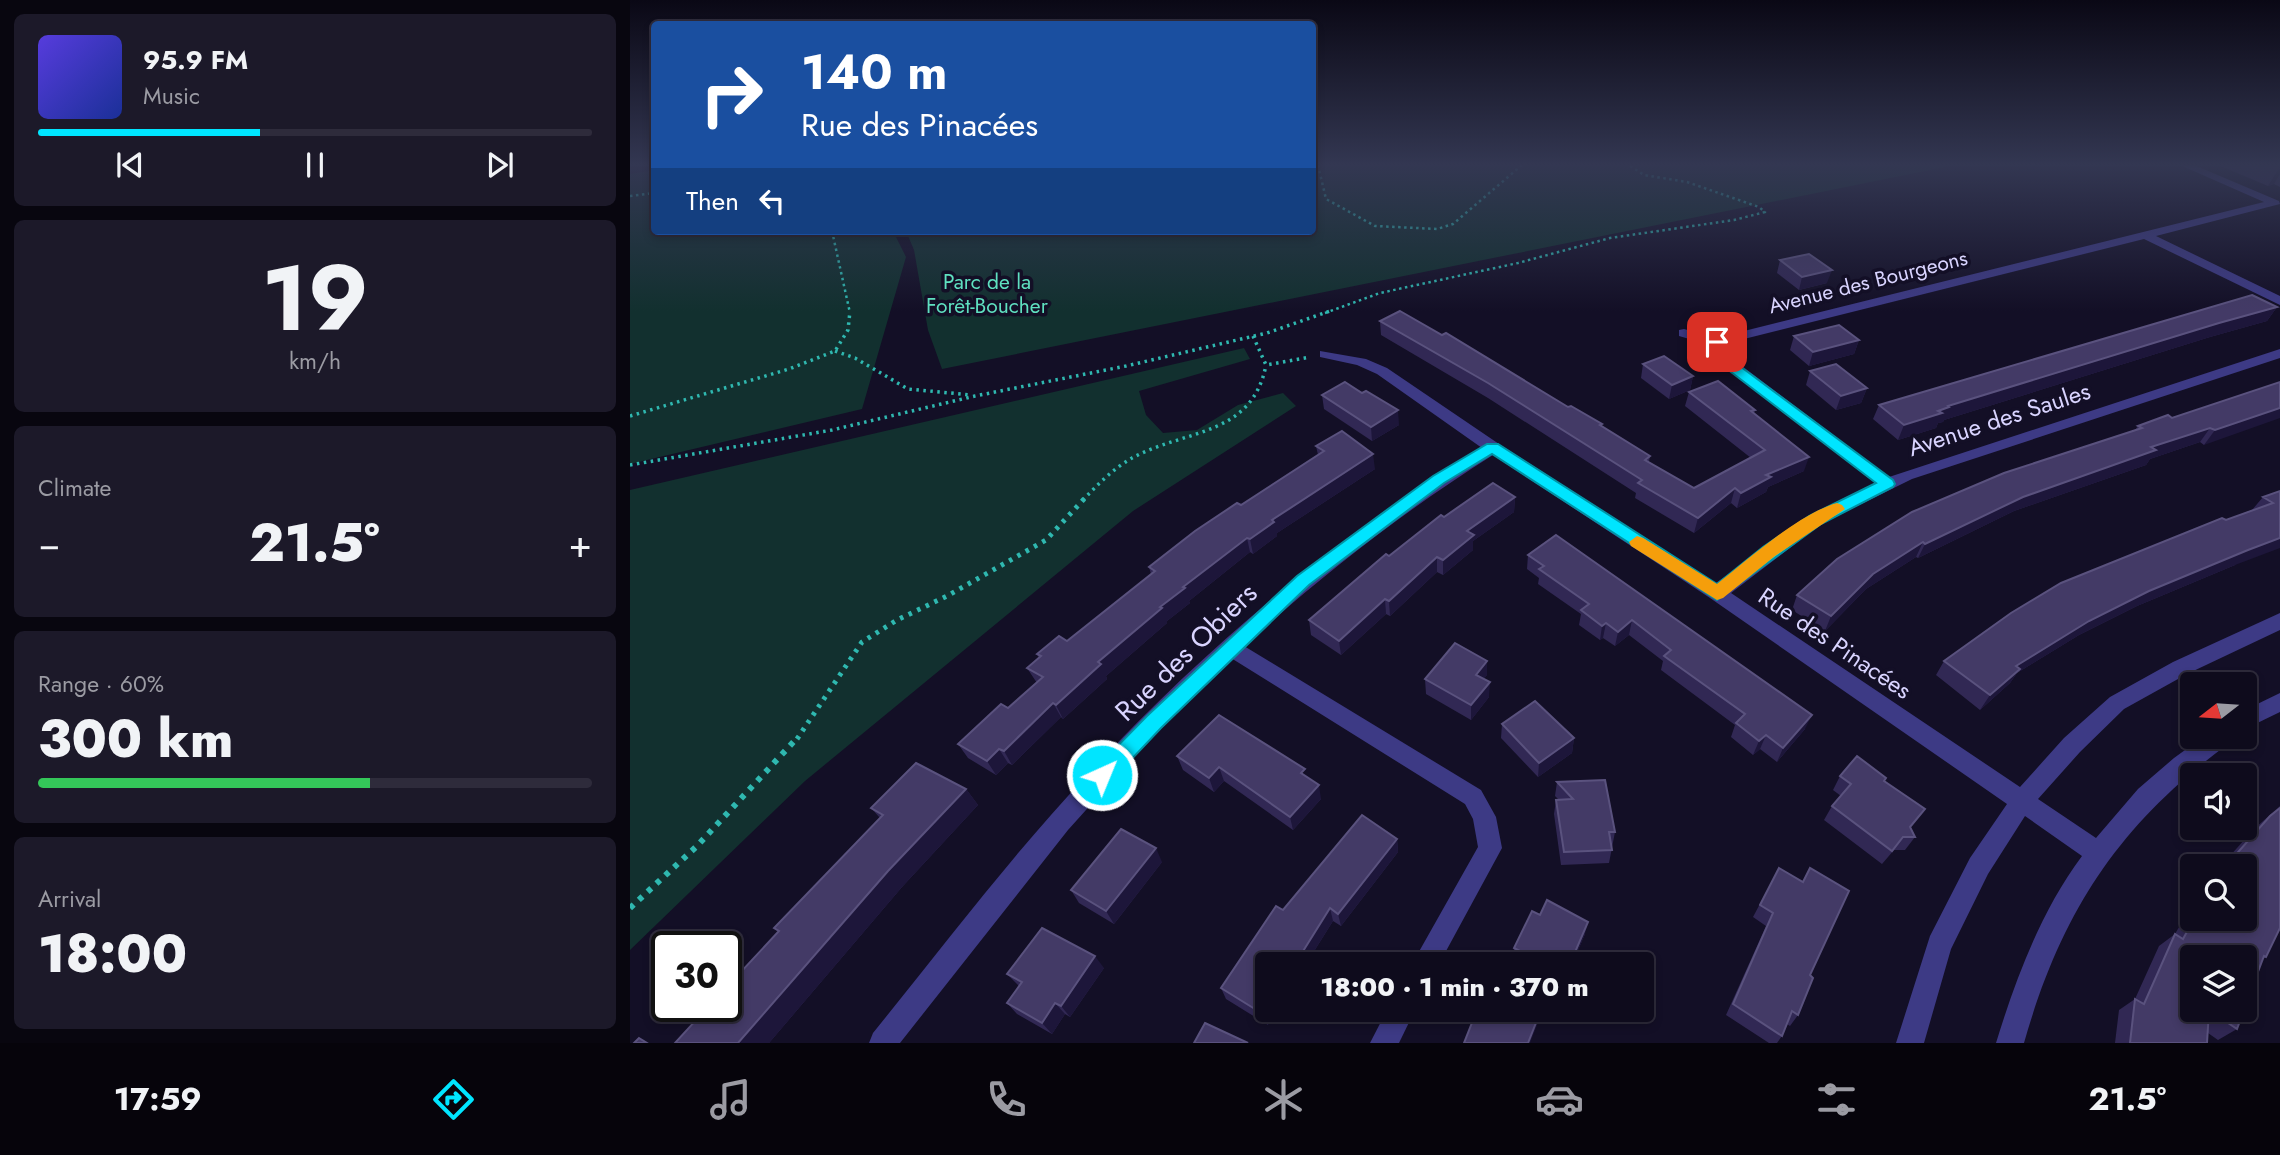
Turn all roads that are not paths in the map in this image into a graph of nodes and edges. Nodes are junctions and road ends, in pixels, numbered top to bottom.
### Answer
1 (2224, 214) edge
2 (2145, 235) junction
3 (2280, 301) edge
4 (1684, 333) dead end
5 (1717, 342) junction
6 (2280, 353) edge
7 (1325, 354) road end
8 (1493, 447) junction
9 (1887, 484) junction
10 (1717, 593) junction
11 (2280, 621) edge
12 (1231, 648) junction
13 (2280, 702) edge
14 (2258, 713) edge
15 (2202, 749) edge
16 (2022, 800) junction
17 (2098, 853) junction
18 (1432, 952) edge
19 (1395, 1022) edge
20 (883, 1043) edge
21 (1384, 1043) edge
22 (1910, 1043) edge
23 (2010, 1043) edge

1 - 2 street, Avenue des Bourgeons
2 - 3 street
2 - 5 street, Avenue des Bourgeons
4 - 5 street, Avenue des Bourgeons
5 - 9 street
6 - 9 street, Avenue des Saules
7 - 8 street, Rue des Pinacées
8 - 10 street, Rue des Pinacées
8 - 12 street, Rue des Obiers
9 - 10 street, Avenue des Saules
10 - 16 street, Rue des Pinacées
11 - 16 street
12 - 18 street
12 - 20 street, Rue des Obiers
13 - 14 street
15 - 17 street
16 - 17 street, Rue des Pinacées
16 - 22 street
17 - 23 street
19 - 21 street

